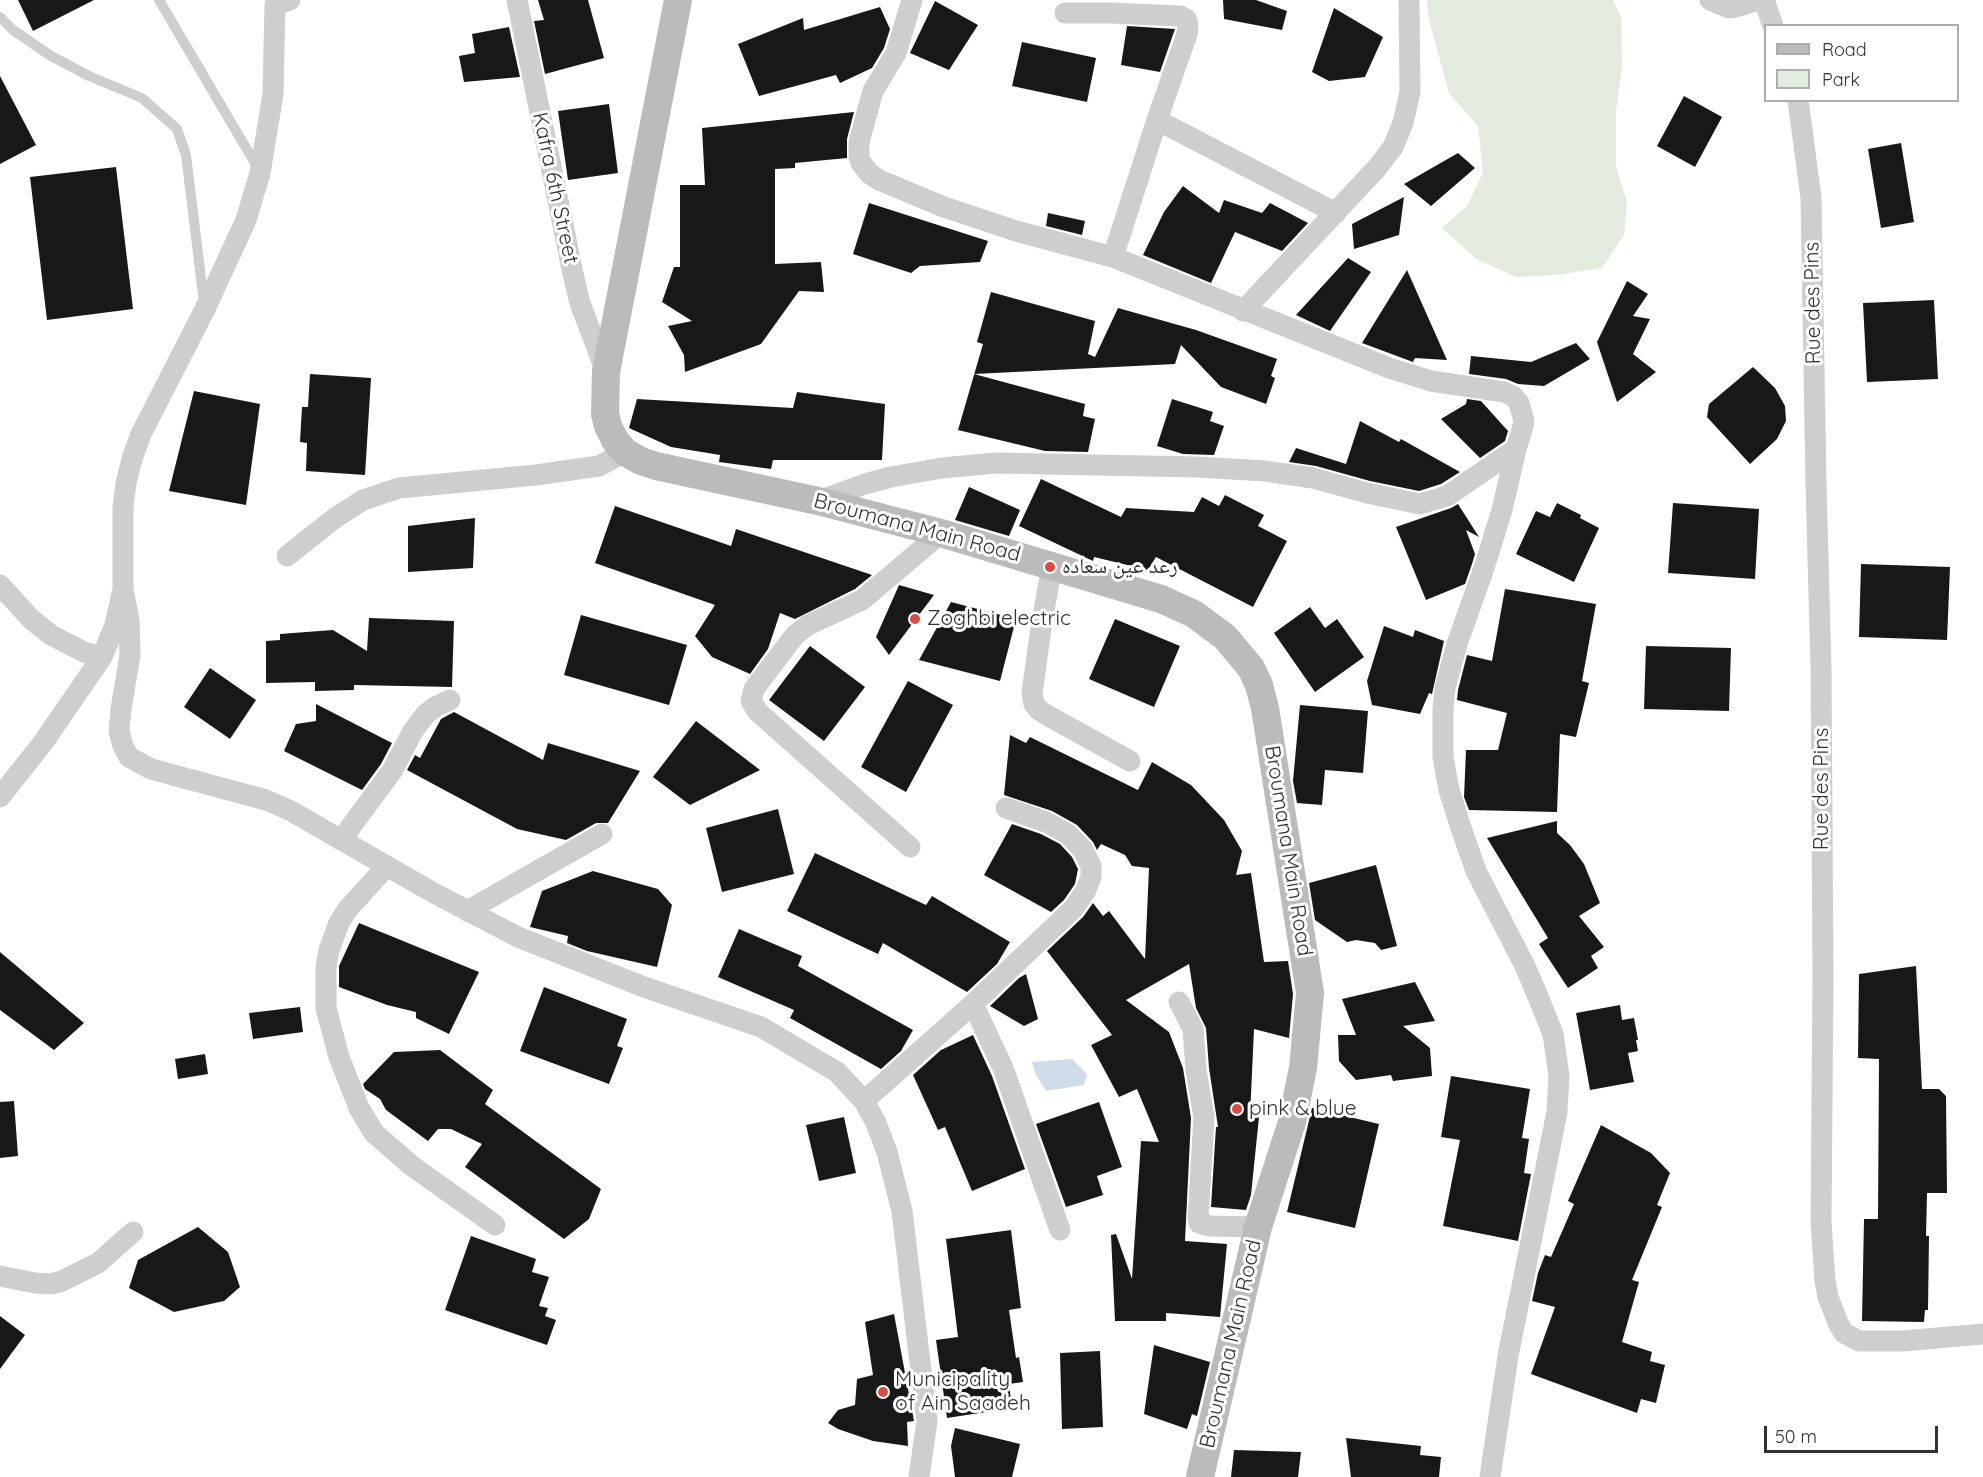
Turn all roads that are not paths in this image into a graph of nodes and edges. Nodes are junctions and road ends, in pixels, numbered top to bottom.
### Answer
1 (159, 0) edge
2 (517, 0) edge
3 (678, 0) edge
4 (912, 0) edge
5 (1409, 0) edge
6 (1710, 0) edge
7 (1759, 0) edge
8 (1764, 0) edge
9 (280, 2) edge
10 (1065, 13) dead end
11 (0, 17) edge
12 (1772, 24) edge
13 (1798, 102) edge
14 (1157, 120) junction
15 (261, 173) junction
16 (1336, 213) junction
17 (1113, 256) junction
18 (205, 309) junction
19 (1244, 311) junction
20 (606, 372) junction
21 (1516, 449) junction
22 (625, 452) junction
23 (818, 501) junction
24 (941, 533) junction
25 (287, 556) dead end
26 (1052, 566) junction
27 (0, 585) edge
28 (123, 589) junction
29 (102, 657) junction
30 (450, 700) dead end
31 (1130, 761) dead end
32 (0, 797) edge
33 (1006, 808) dead end
34 (602, 834) dead end
35 (341, 840) junction
36 (910, 847) dead end
37 (387, 866) junction
38 (467, 911) junction
39 (1179, 1002) dead end
40 (973, 1004) junction
41 (864, 1101) junction
42 (495, 1226) dead end
43 (1258, 1227) junction
44 (1059, 1230) dead end
45 (133, 1232) dead end
46 (0, 1276) edge
47 (1983, 1334) edge
48 (919, 1477) edge
49 (1200, 1477) edge
50 (1490, 1477) edge

1 - 15 lane
2 - 20 street, Kafra 6th Street
3 - 20 main road
4 - 17 street
5 - 16 street
6 - 7 street
8 - 12 street
9 - 15 street
10 - 14 street
11 - 18 lane
13 - 47 street, Rue des Pins
14 - 16 street
14 - 17 street
15 - 18 street
16 - 19 street
17 - 19 street
18 - 28 street
19 - 21 street
20 - 22 main road
21 - 23 street
21 - 50 street
22 - 23 main road, Broumana Main Road
22 - 25 street
23 - 24 main road, Broumana Main Road
24 - 26 main road, Broumana Main Road
24 - 36 street
26 - 31 street
26 - 43 main road, Broumana Main Road
27 - 29 street
28 - 29 street
28 - 35 street
29 - 32 street
30 - 35 street
33 - 40 street
34 - 38 street
35 - 37 street
37 - 38 street
37 - 42 street
38 - 41 street
39 - 43 street
40 - 41 street
40 - 44 street
41 - 48 street
43 - 49 main road, Broumana Main Road
45 - 46 street

